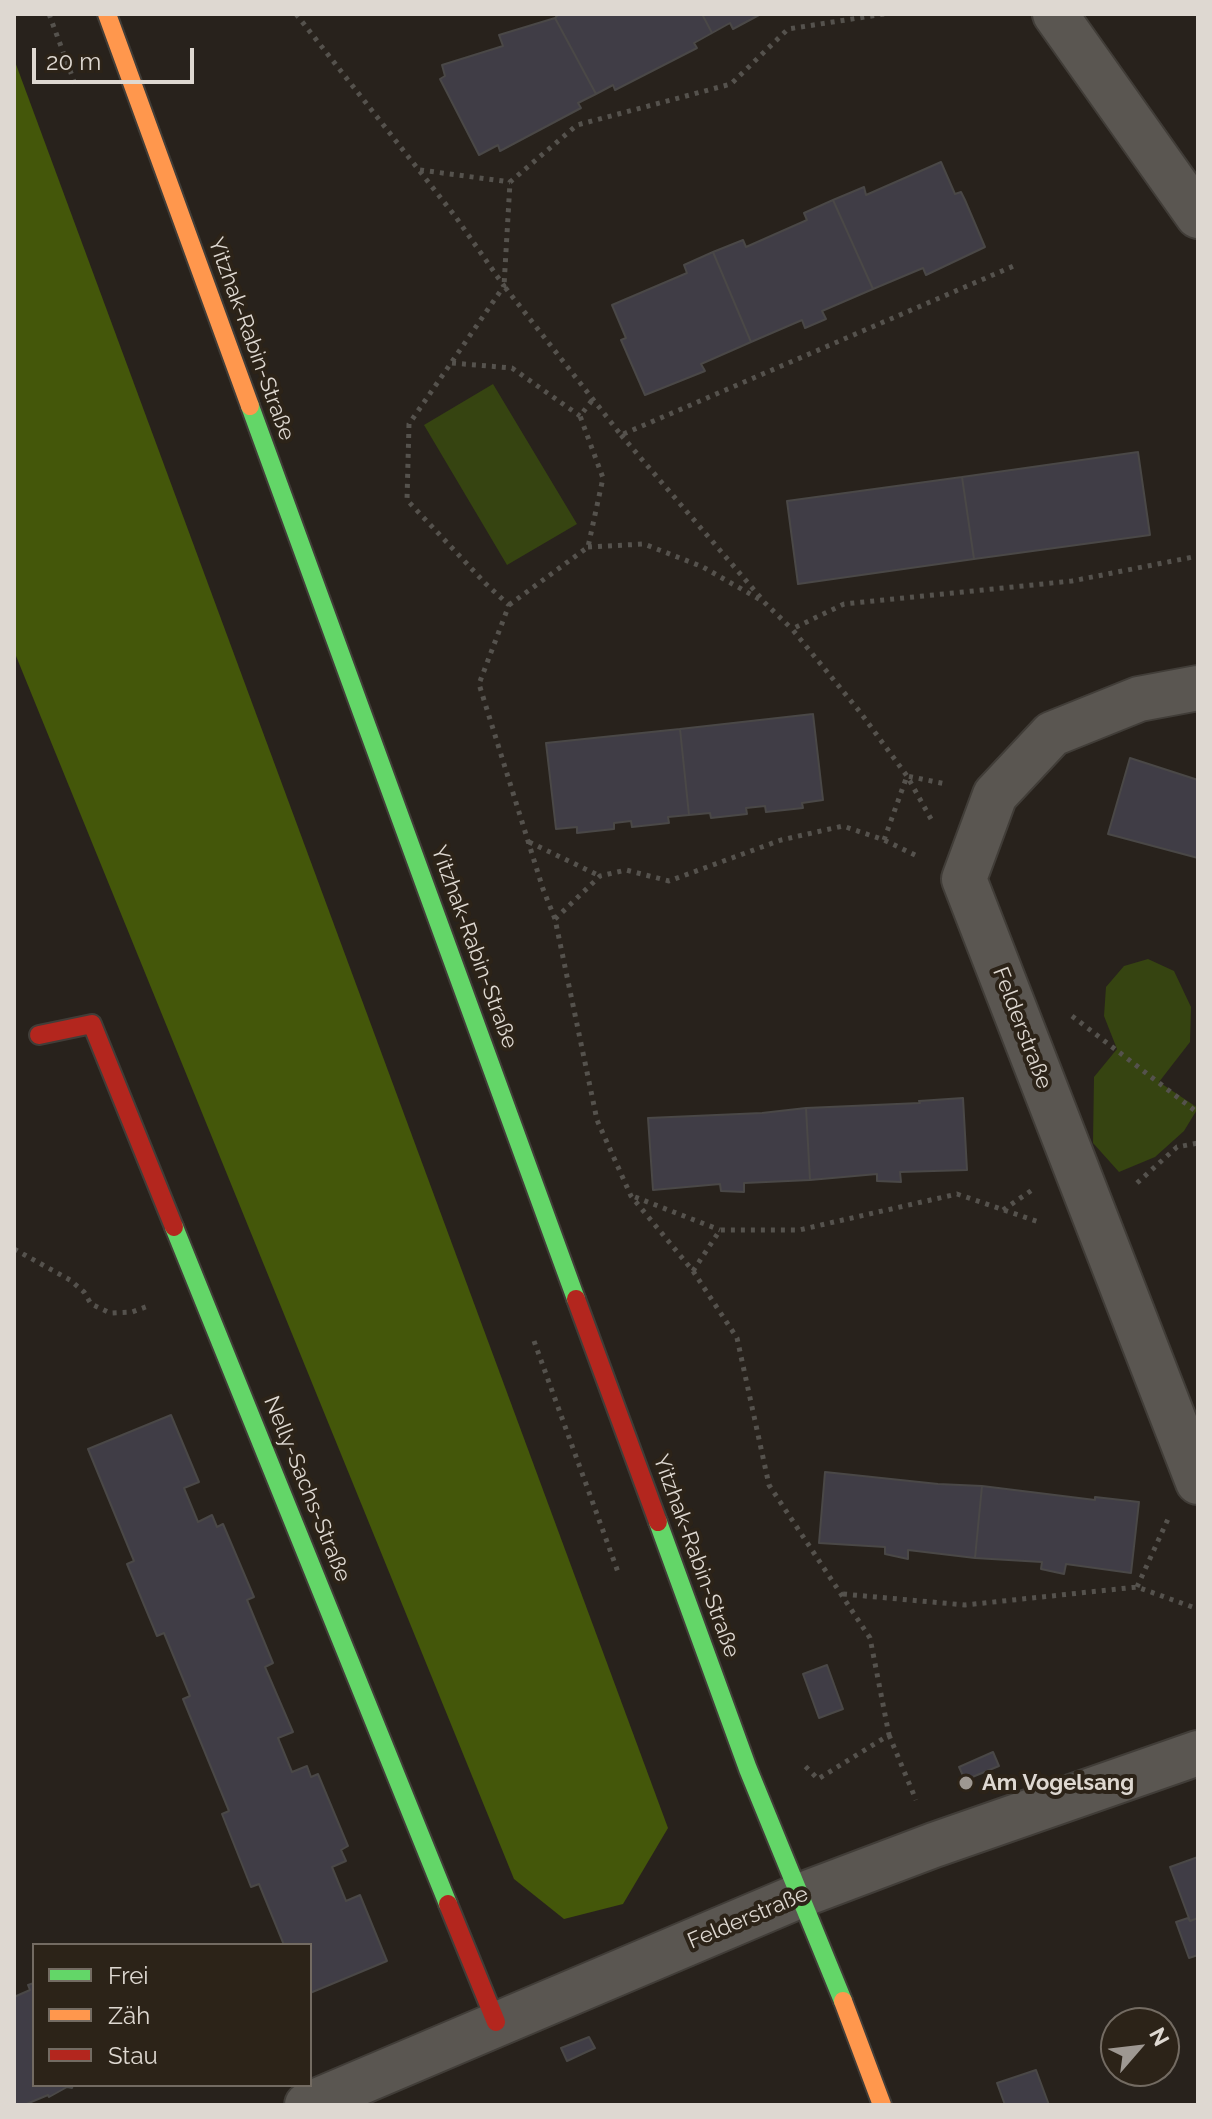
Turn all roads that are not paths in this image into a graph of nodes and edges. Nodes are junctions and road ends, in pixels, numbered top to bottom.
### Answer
1 (107, 14) edge
2 (1055, 14) edge
3 (1198, 216) edge
4 (1198, 688) edge
5 (39, 1035) dead end
6 (1195, 1474) edge
7 (1198, 1753) edge
8 (799, 1896) junction
9 (496, 2022) junction
10 (307, 2105) edge
11 (882, 2105) edge

1 - 8 main road, Yitzhak-Rabin-Straße
2 - 3 street
4 - 6 street, Felderstraße
5 - 9 main road, Nelly-Sachs-Straße
7 - 8 street, Felderstraße
8 - 9 street, Felderstraße
8 - 11 main road
9 - 10 street, Felderstraße

